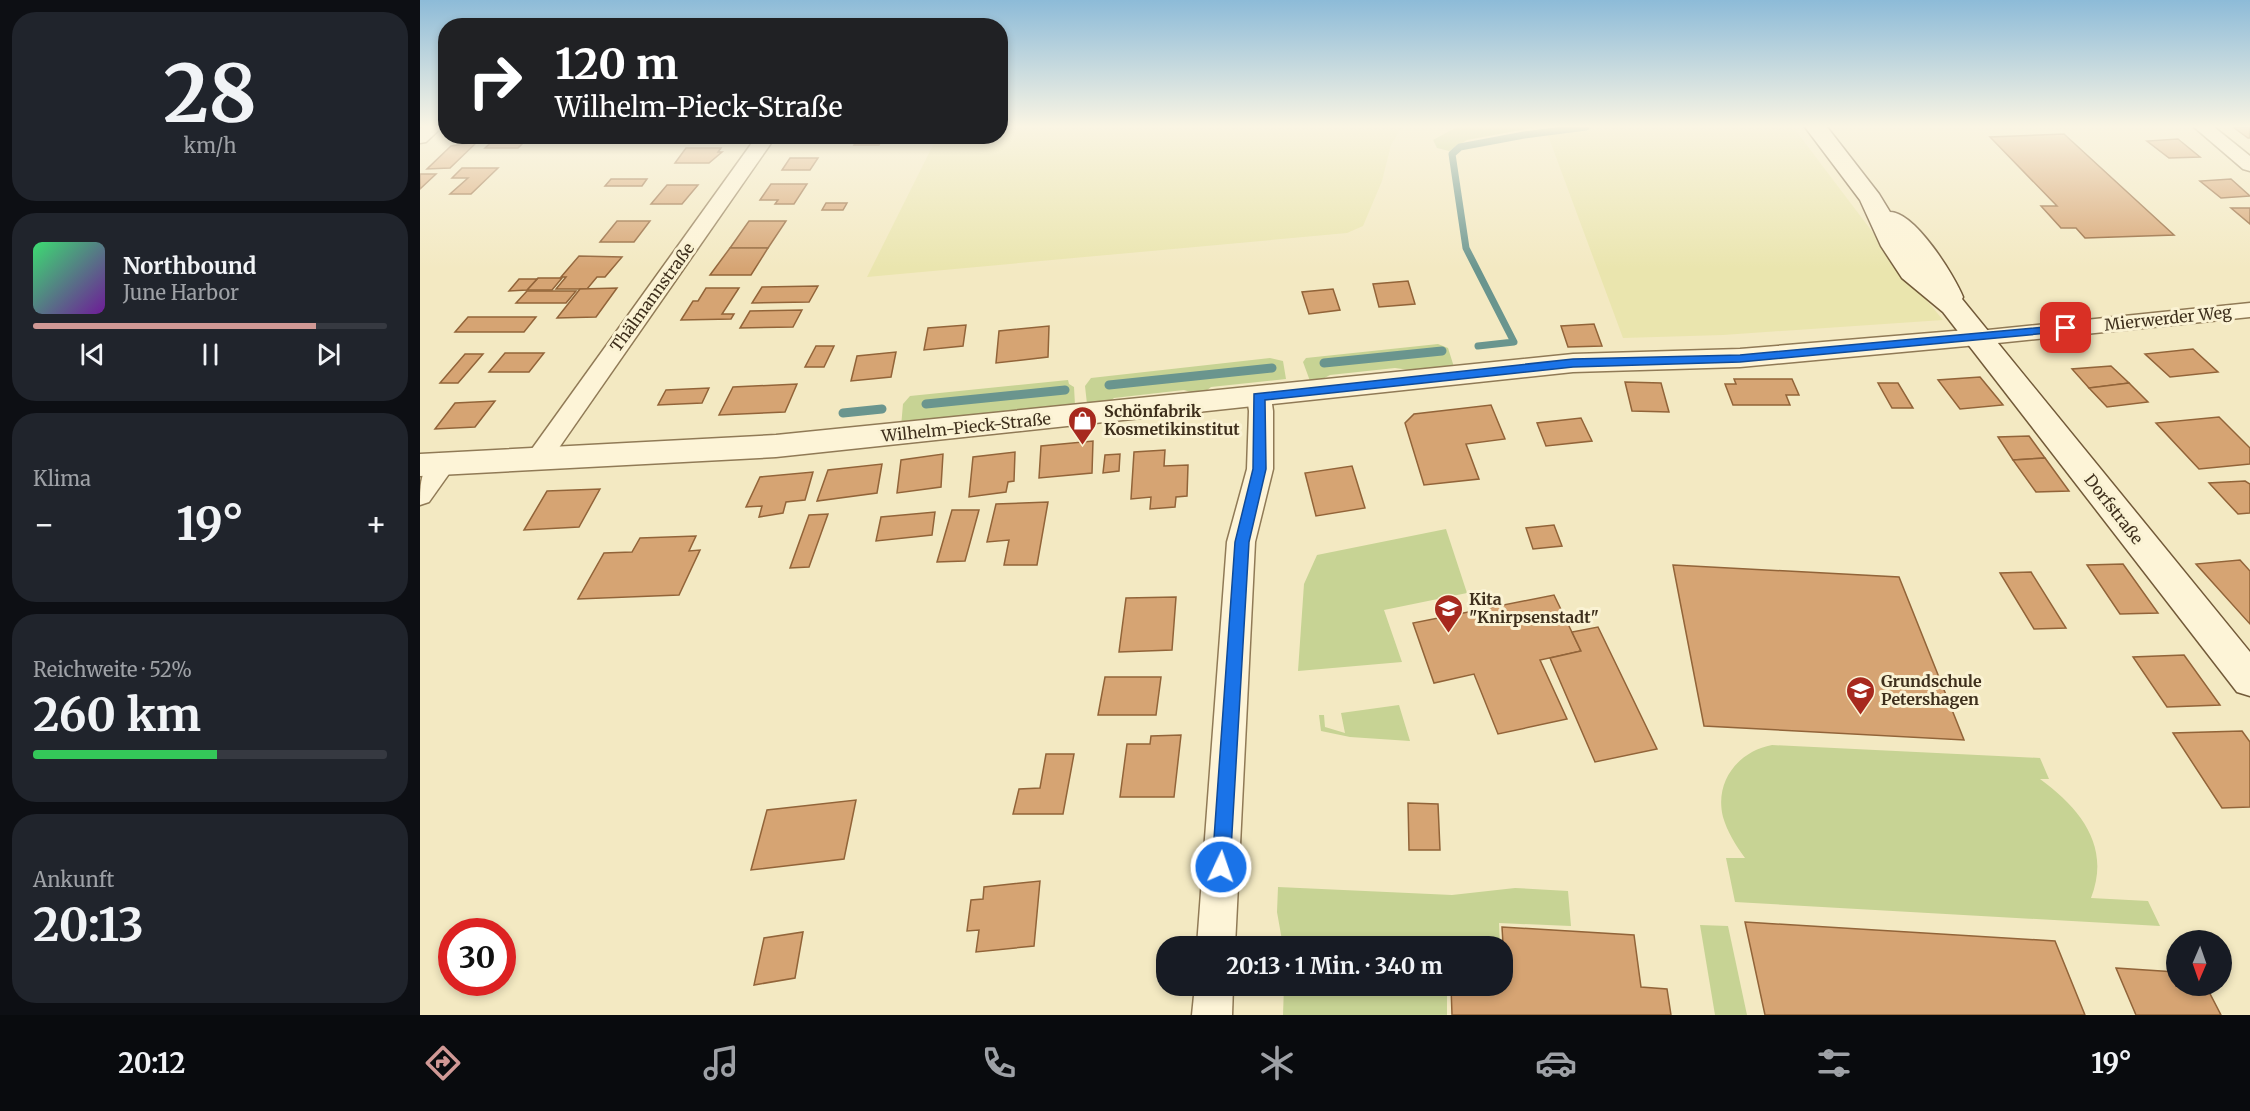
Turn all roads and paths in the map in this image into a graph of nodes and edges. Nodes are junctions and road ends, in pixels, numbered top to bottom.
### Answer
1 (740, 174) edge
2 (1852, 174) edge
3 (2250, 309) edge
4 (1978, 338) junction
5 (1259, 396) junction
6 (538, 459) junction
7 (432, 465) edge
8 (420, 495) edge
9 (2250, 680) edge
10 (1217, 936) edge
11 (1213, 996) edge
12 (1212, 1015) edge

1 - 6 street, Thälmannstraße
2 - 4 street, Dorfstraße
3 - 4 street, Mierwerder Weg
4 - 5 street, Wilhelm-Pieck-Straße
4 - 9 street, Dorfstraße
5 - 6 street, Wilhelm-Pieck-Straße
5 - 10 street
6 - 7 street, Wilhelm-Pieck-Straße
7 - 8 street
11 - 12 street

